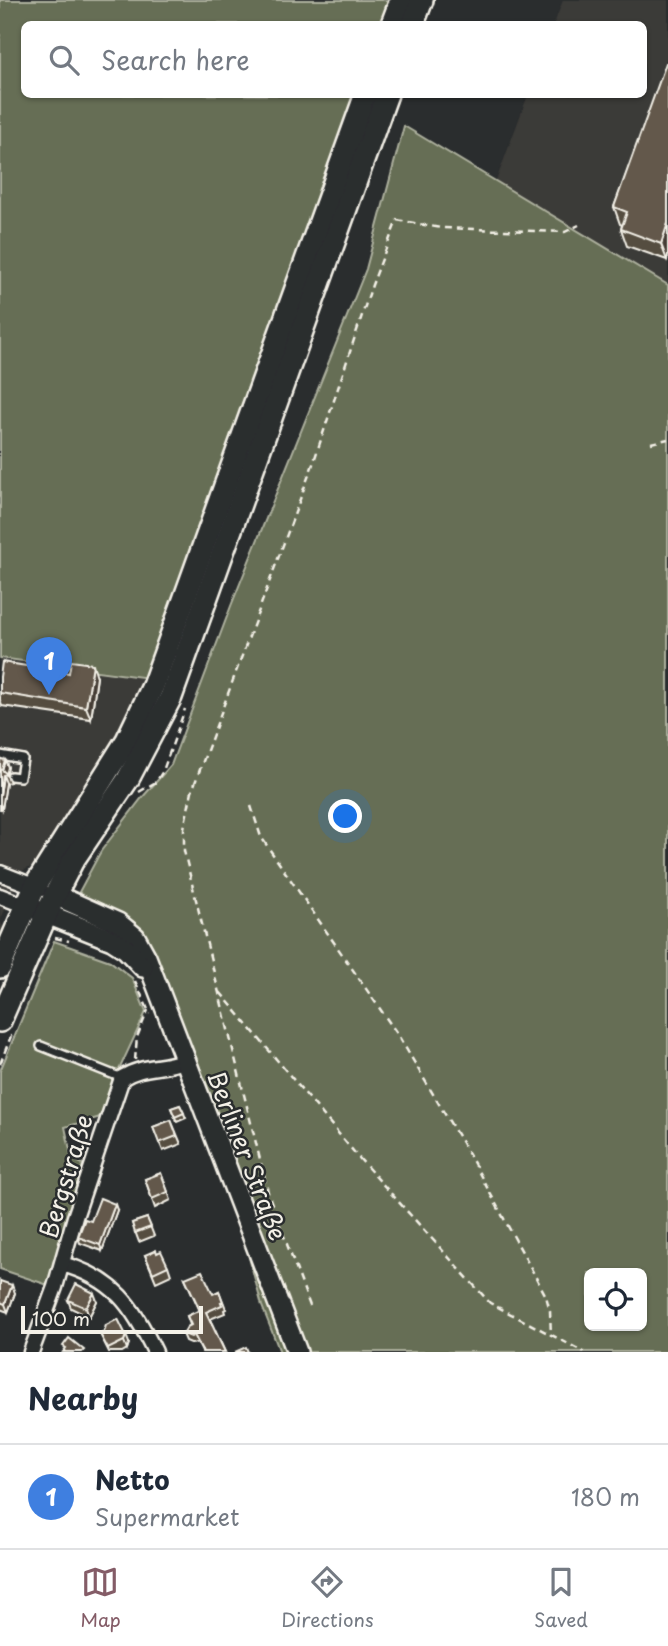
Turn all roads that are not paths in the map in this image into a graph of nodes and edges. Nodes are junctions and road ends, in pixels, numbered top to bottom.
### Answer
1 (401, 0) edge
2 (422, 0) edge
3 (393, 21) edge
4 (414, 21) edge
5 (365, 98) edge
6 (386, 98) edge
7 (0, 755) edge
8 (11, 776) dead end
9 (0, 873) edge
10 (0, 896) edge
11 (40, 900) junction
12 (0, 967) edge
13 (0, 1021) edge
14 (41, 1046) dead end
15 (185, 1060) junction
16 (122, 1078) junction
17 (62, 1264) junction
18 (31, 1352) edge
19 (155, 1352) edge
20 (297, 1352) edge

1 - 3 main road
2 - 4 main road
5 - 11 main road
6 - 11 main road
7 - 8 lane
9 - 11 street
10 - 11 street
11 - 12 main road
11 - 13 main road
11 - 15 street, Berliner Straße
14 - 16 lane
15 - 16 street
15 - 20 street, Berliner Straße
16 - 17 street, Bergstraße
17 - 18 street, Bergstraße
17 - 19 street

